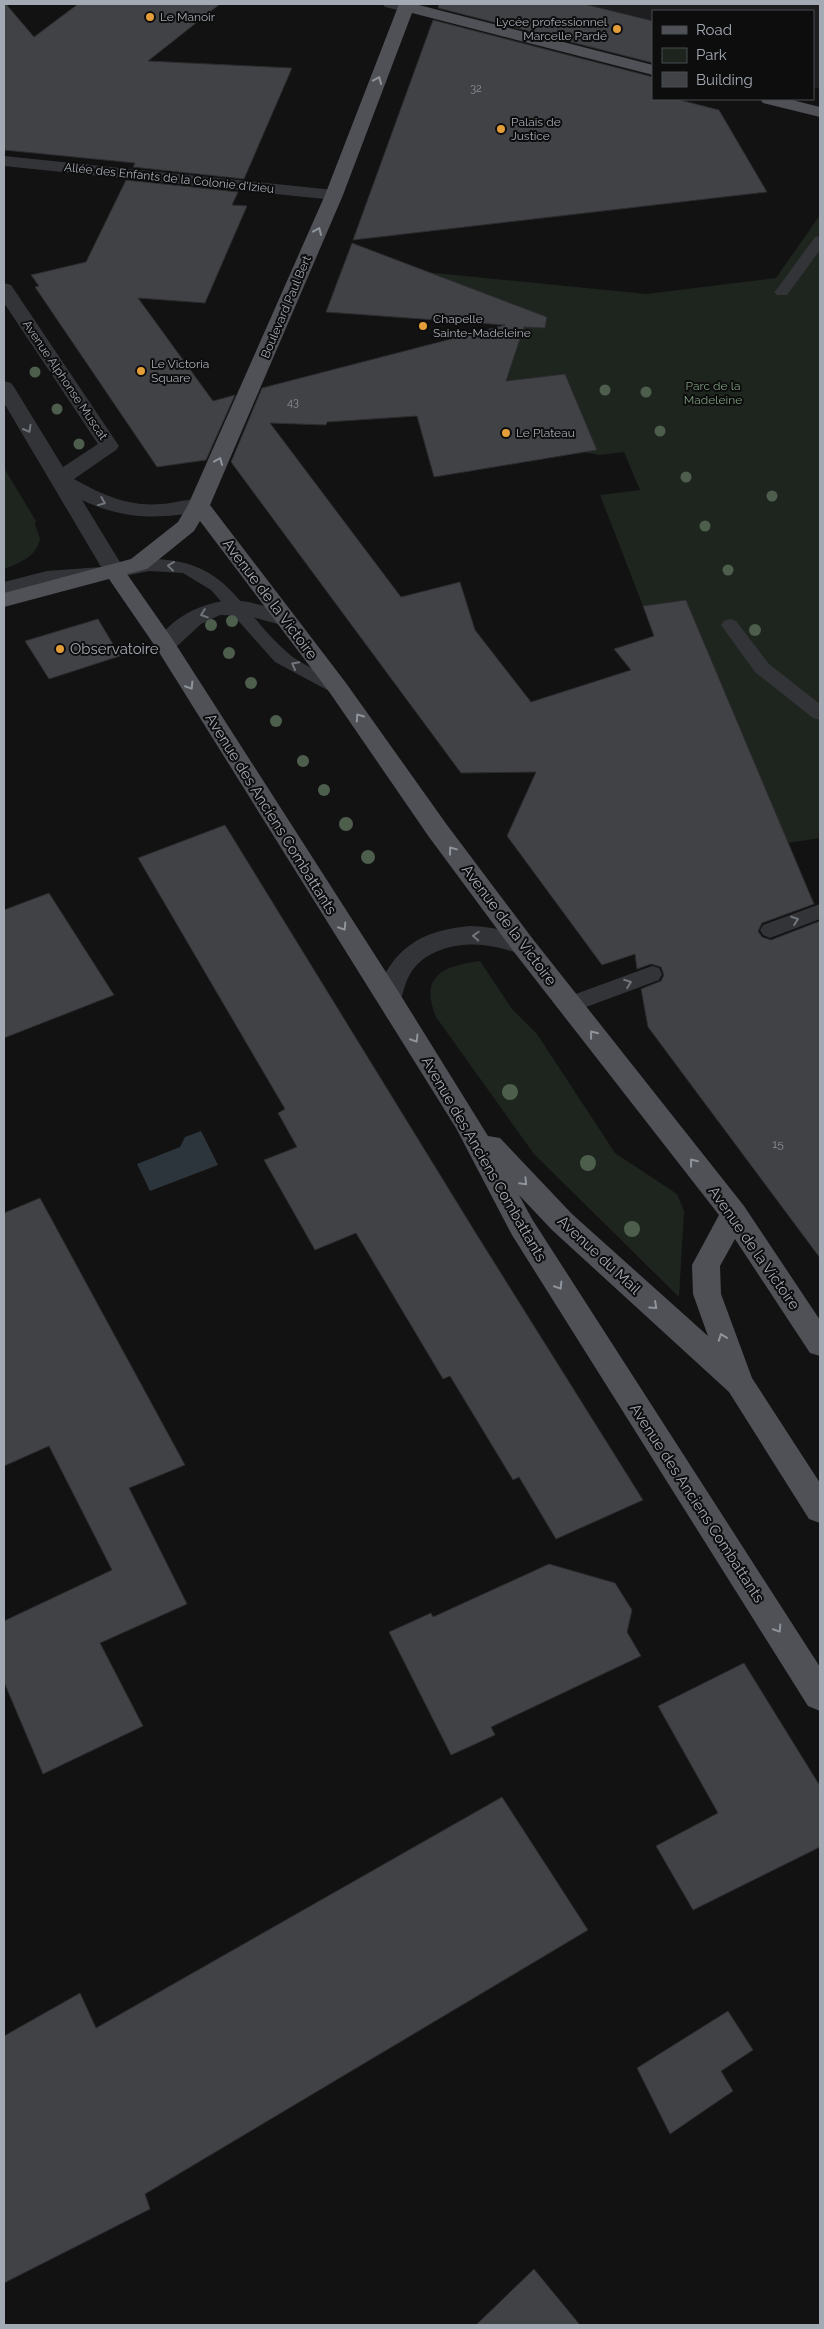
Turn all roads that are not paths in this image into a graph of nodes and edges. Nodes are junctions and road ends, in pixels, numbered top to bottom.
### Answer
1 (402, 5) edge
2 (652, 70) edge
3 (773, 100) edge
4 (820, 112) edge
5 (4, 161) edge
6 (334, 194) junction
7 (820, 240) edge
8 (4, 289) edge
9 (782, 292) dead end
10 (4, 387) edge
11 (59, 478) junction
12 (199, 505) junction
13 (115, 572) junction
14 (4, 588) edge
15 (4, 600) edge
16 (236, 607) junction
17 (285, 619) junction
18 (730, 625) dead end
19 (164, 645) junction
20 (338, 688) junction
21 (820, 714) edge
22 (820, 911) edge
23 (770, 930) dead end
24 (523, 945) junction
25 (652, 974) dead end
26 (389, 998) junction
27 (570, 1005) junction
28 (466, 1121) junction
29 (734, 1214) junction
30 (820, 1344) edge
31 (739, 1383) junction
32 (820, 1509) edge
33 (820, 1695) edge

1 - 2 main road
6 -> 1 main road, Boulevard Paul Bert
3 - 4 main road
5 - 6 street, Allée des Enfants de la Colonie d'Izieu
12 -> 6 main road, Boulevard Paul Bert
7 - 9 lane
8 - 11 street, Avenue Alphonse Muscat
10 -> 11 street
11 -> 12 street
11 - 13 street
12 - 13 main road, Boulevard Paul Bert
12 - 17 main road, Avenue de la Victoire
13 - 14 lane
13 - 15 main road, Boulevard Paul Bert
16 -> 13 lane
13 - 19 main road, Avenue des Anciens Combattants
16 - 17 street
16 -> 19 street
20 -> 16 lane
17 - 20 main road, Avenue de la Victoire
18 - 21 lane
19 -> 26 main road, Avenue des Anciens Combattants
24 -> 20 main road, Avenue de la Victoire
23 -> 22 lane
24 -> 26 street
24 - 27 main road, Avenue de la Victoire
27 -> 25 lane
26 -> 28 main road, Avenue des Anciens Combattants
29 -> 27 main road, Avenue de la Victoire
28 -> 31 main road, Avenue du Mail
28 -> 33 main road, Avenue des Anciens Combattants
29 - 30 main road, Avenue de la Victoire
31 -> 29 main road, Avenue du Mail
31 - 32 main road, Avenue du Mail

